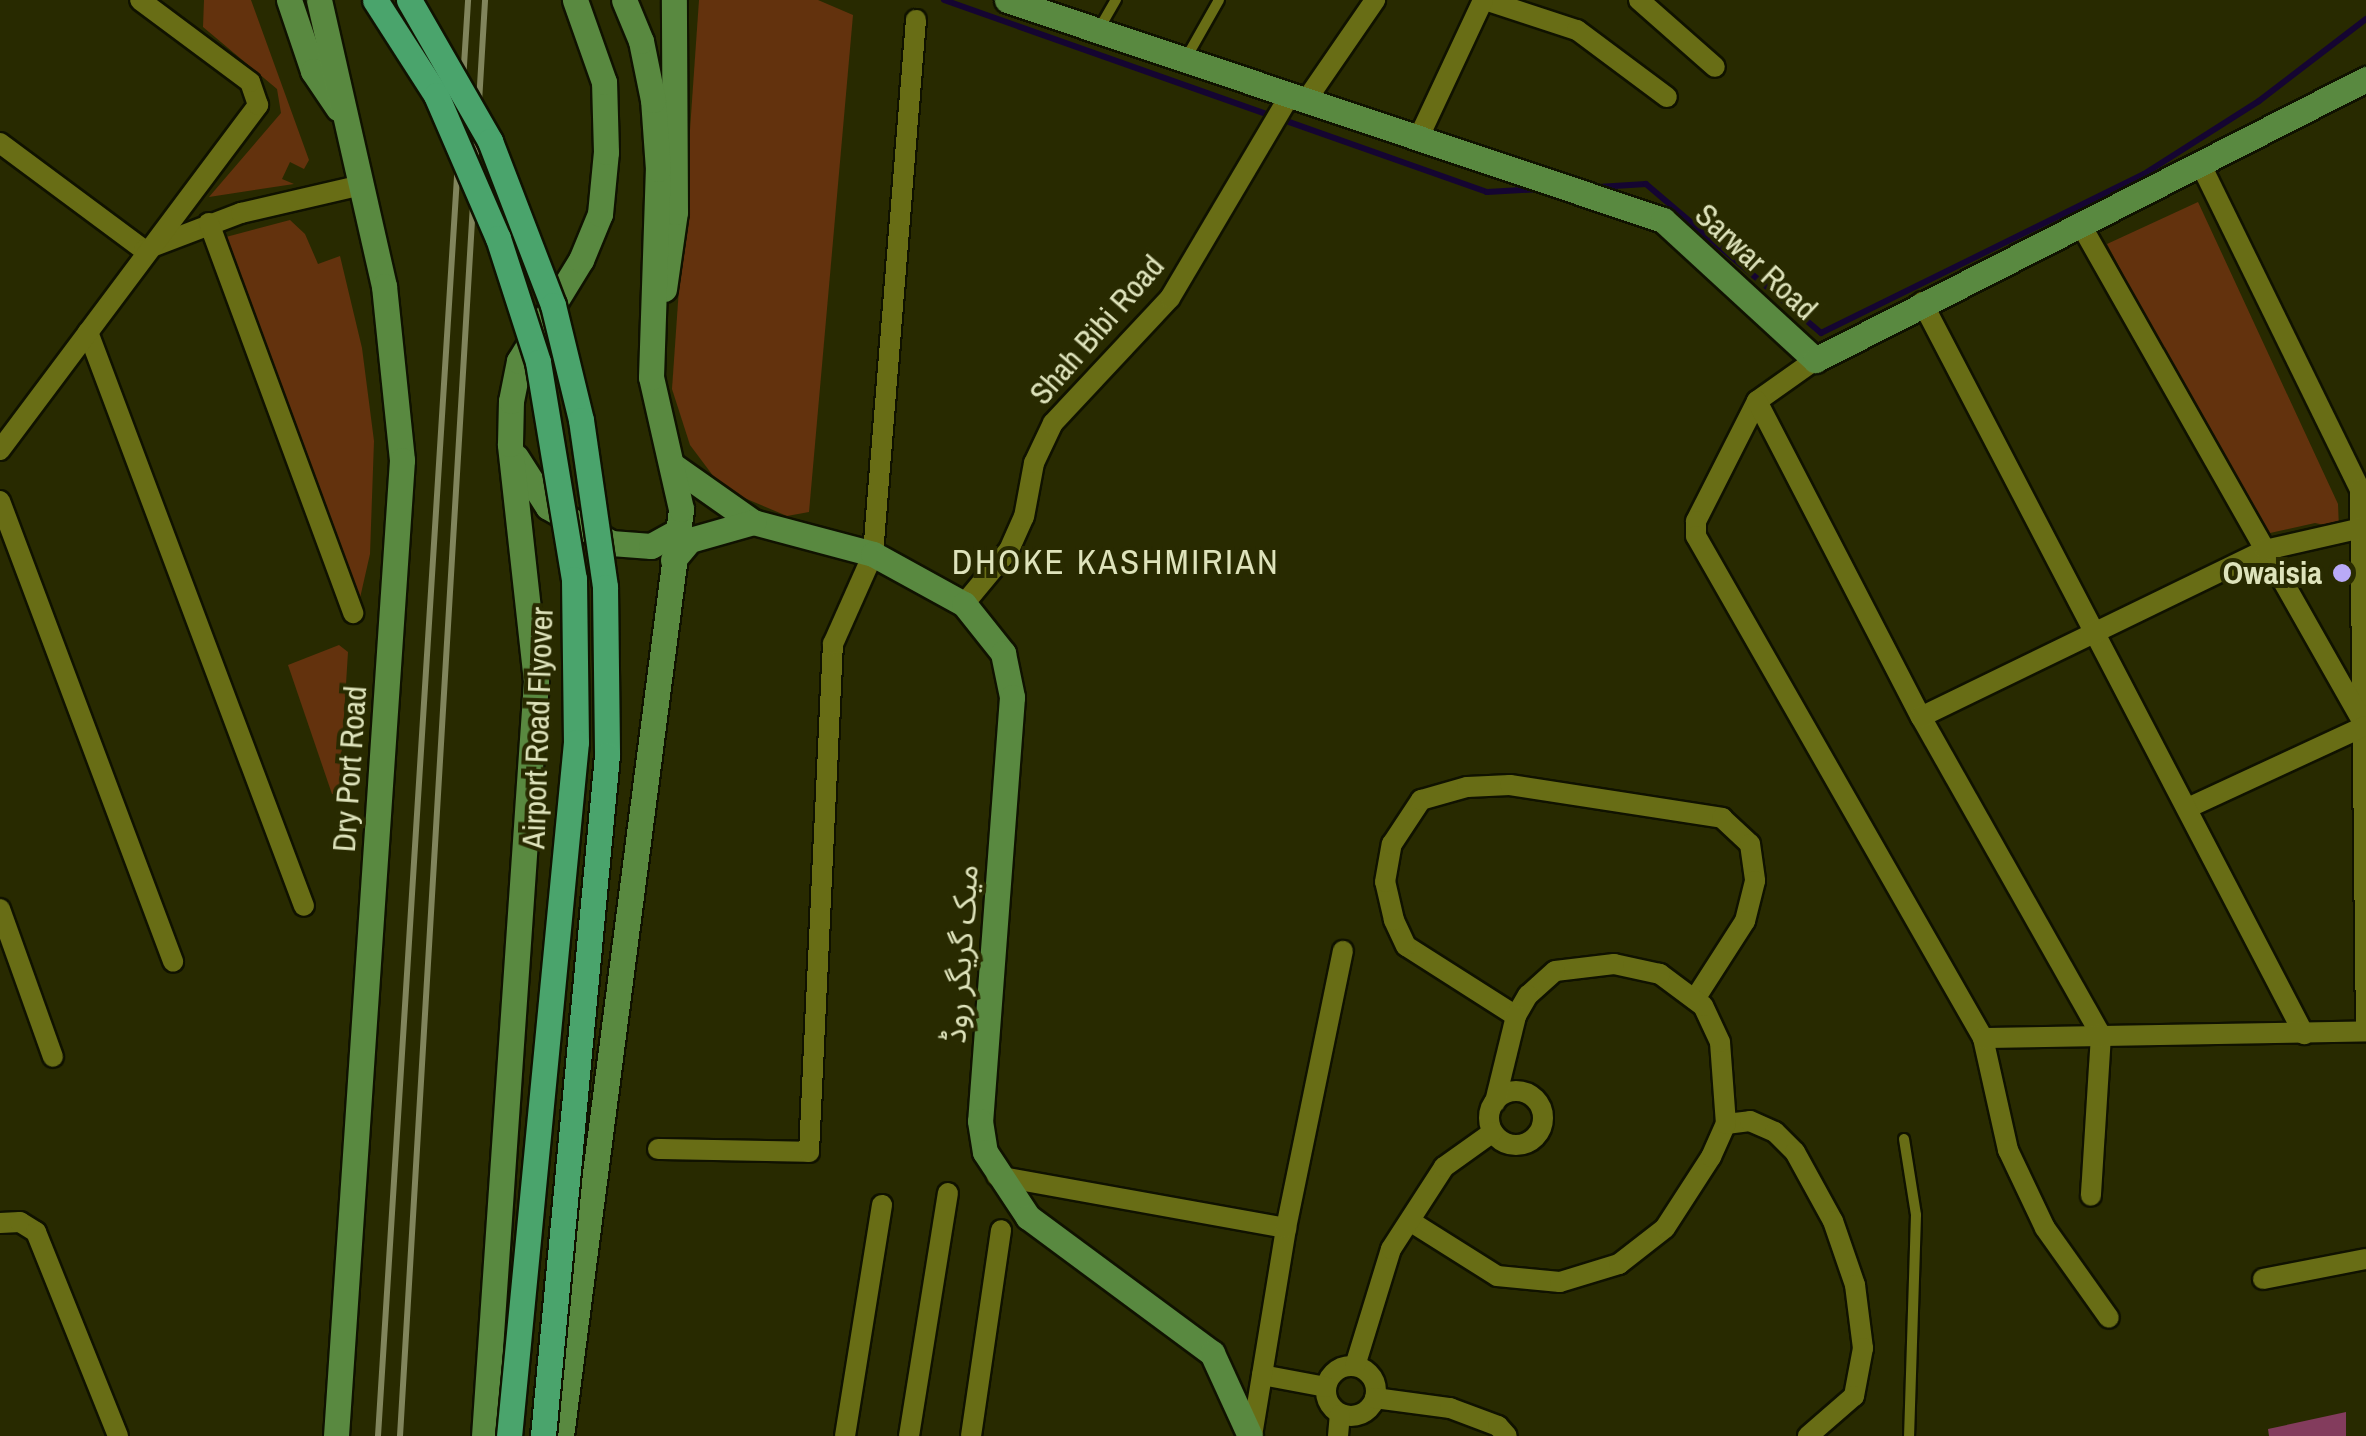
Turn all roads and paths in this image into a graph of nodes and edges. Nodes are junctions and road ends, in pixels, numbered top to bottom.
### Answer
1 (140, 0) edge
2 (289, 0) edge
3 (319, 0) edge
4 (374, 0) edge
5 (408, 0) edge
6 (575, 0) edge
7 (624, 0) edge
8 (661, 0) edge
9 (674, 0) edge
10 (1007, 0) edge
11 (1116, 0) edge
12 (1219, 0) edge
13 (1375, 0) edge
14 (1484, 0) edge
15 (1639, 0) edge
16 (916, 20) dead end
17 (673, 28) junction
18 (1097, 33) junction
19 (1184, 62) junction
20 (1715, 66) dead end
21 (648, 68) junction
22 (2366, 78) edge
23 (604, 82) junction
24 (1668, 96) dead end
25 (1297, 100) junction
26 (342, 112) junction
27 (1418, 139) junction
28 (0, 144) edge
29 (2200, 163) junction
30 (362, 185) junction
31 (208, 223) junction
32 (2081, 225) junction
33 (144, 250) junction
34 (1922, 302) junction
35 (88, 332) junction
36 (650, 347) junction
37 (1815, 360) junction
38 (1757, 401) junction
39 (510, 444) junction
40 (0, 450) edge
41 (670, 464) junction
42 (0, 501) edge
43 (753, 522) junction
44 (2364, 527) edge
45 (678, 531) junction
46 (2265, 550) junction
47 (873, 554) junction
48 (674, 560) junction
49 (964, 604) junction
50 (352, 613) dead end
51 (2095, 633) junction
52 (1922, 717) junction
53 (2365, 726) edge
54 (2190, 808) junction
55 (304, 906) dead end
56 (0, 910) edge
57 (1343, 951) dead end
58 (173, 962) dead end
59 (1695, 999) junction
60 (1516, 1016) junction
61 (2366, 1031) edge
62 (2304, 1034) junction
63 (2101, 1035) junction
64 (1983, 1038) junction
65 (53, 1057) dead end
66 (1495, 1102) junction
67 (1726, 1124) junction
68 (1493, 1132) junction
69 (1904, 1139) dead end
70 (658, 1149) dead end
71 (997, 1176) junction
72 (948, 1193) dead end
73 (2091, 1196) dead end
74 (882, 1204) dead end
75 (0, 1223) edge
76 (1413, 1223) junction
77 (1286, 1228) junction
78 (1001, 1230) dead end
79 (2366, 1258) edge
80 (2263, 1279) dead end
81 (2110, 1318) dead end
82 (1355, 1366) junction
83 (1262, 1375) junction
84 (1326, 1387) junction
85 (1375, 1398) junction
86 (1339, 1425) edge
87 (118, 1436) edge
88 (336, 1436) edge
89 (484, 1436) edge
90 (509, 1436) edge
91 (543, 1436) edge
92 (562, 1436) edge
93 (844, 1436) edge
94 (909, 1436) edge
95 (971, 1436) edge
96 (1251, 1436) edge
97 (1507, 1436) edge
98 (1808, 1436) edge
99 (1909, 1436) edge

1 - 33 street
2 - 26 street
3 - 26 street, Dry Port Road
4 - 90 main road, Airport Road Flyover, bridge
5 - 91 main road, Airport Road Flyover, bridge
6 - 23 street
7 - 21 street
8 - 17 street
9 - 17 street
10 - 18 street, Sarwar Road
11 - 18 lane
12 - 19 lane
13 - 25 street, Shah Bibi Road
14 - 24 street
14 - 27 street
15 - 20 street
16 - 47 street
17 - 36 street
18 - 19 street, Sarwar Road
19 - 25 street, Sarwar Road
21 - 23 street
21 - 36 street
22 - 29 street, Sarwar Road
23 - 39 street
25 - 27 street, Sarwar Road
25 - 49 street, Shah Bibi Road
26 - 30 street, Dry Port Road
27 - 37 street, Sarwar Road
28 - 33 street
29 - 32 street, Sarwar Road
29 - 44 street
30 - 31 street
30 - 88 street, Dry Port Road
31 - 33 street
31 - 50 street
32 - 34 street, Sarwar Road
32 - 46 street
33 - 35 street
34 - 37 street, Sarwar Road
34 - 51 street
35 - 40 street
35 - 55 street
36 - 41 street
37 - 38 street
38 - 52 street
38 - 64 street
39 - 45 street
39 - 89 street
41 - 43 street, میک گریگر روڈ
41 - 45 street
42 - 58 street
43 - 47 street, میک گریگر روڈ
43 - 48 street
44 - 46 street
44 - 53 street
45 - 48 street
46 - 51 street
46 - 53 street
47 - 49 street, میک گریگر روڈ
47 - 70 street
48 - 92 street
49 - 71 street, میک گریگر روڈ
51 - 52 street
51 - 54 street
52 - 63 street
53 - 54 street
53 - 61 street
54 - 62 street
56 - 65 street
57 - 77 street
59 - 60 street
59 - 60 street
59 - 67 street
60 - 66 street
61 - 62 street
62 - 63 street
63 - 64 street
63 - 73 street
64 - 81 street
66 - 68 street
66 - 68 street
67 - 76 street
67 - 98 street
68 - 76 street
69 - 99 lane
71 - 77 street
71 - 96 street, میک گریگر روڈ
72 - 94 street
74 - 93 street
75 - 87 street
76 - 82 street
77 - 83 street
78 - 95 street
79 - 80 street
82 - 84 street
82 - 85 street
83 - 84 street
83 - 96 street
84 - 86 street
85 - 86 street
85 - 97 street

